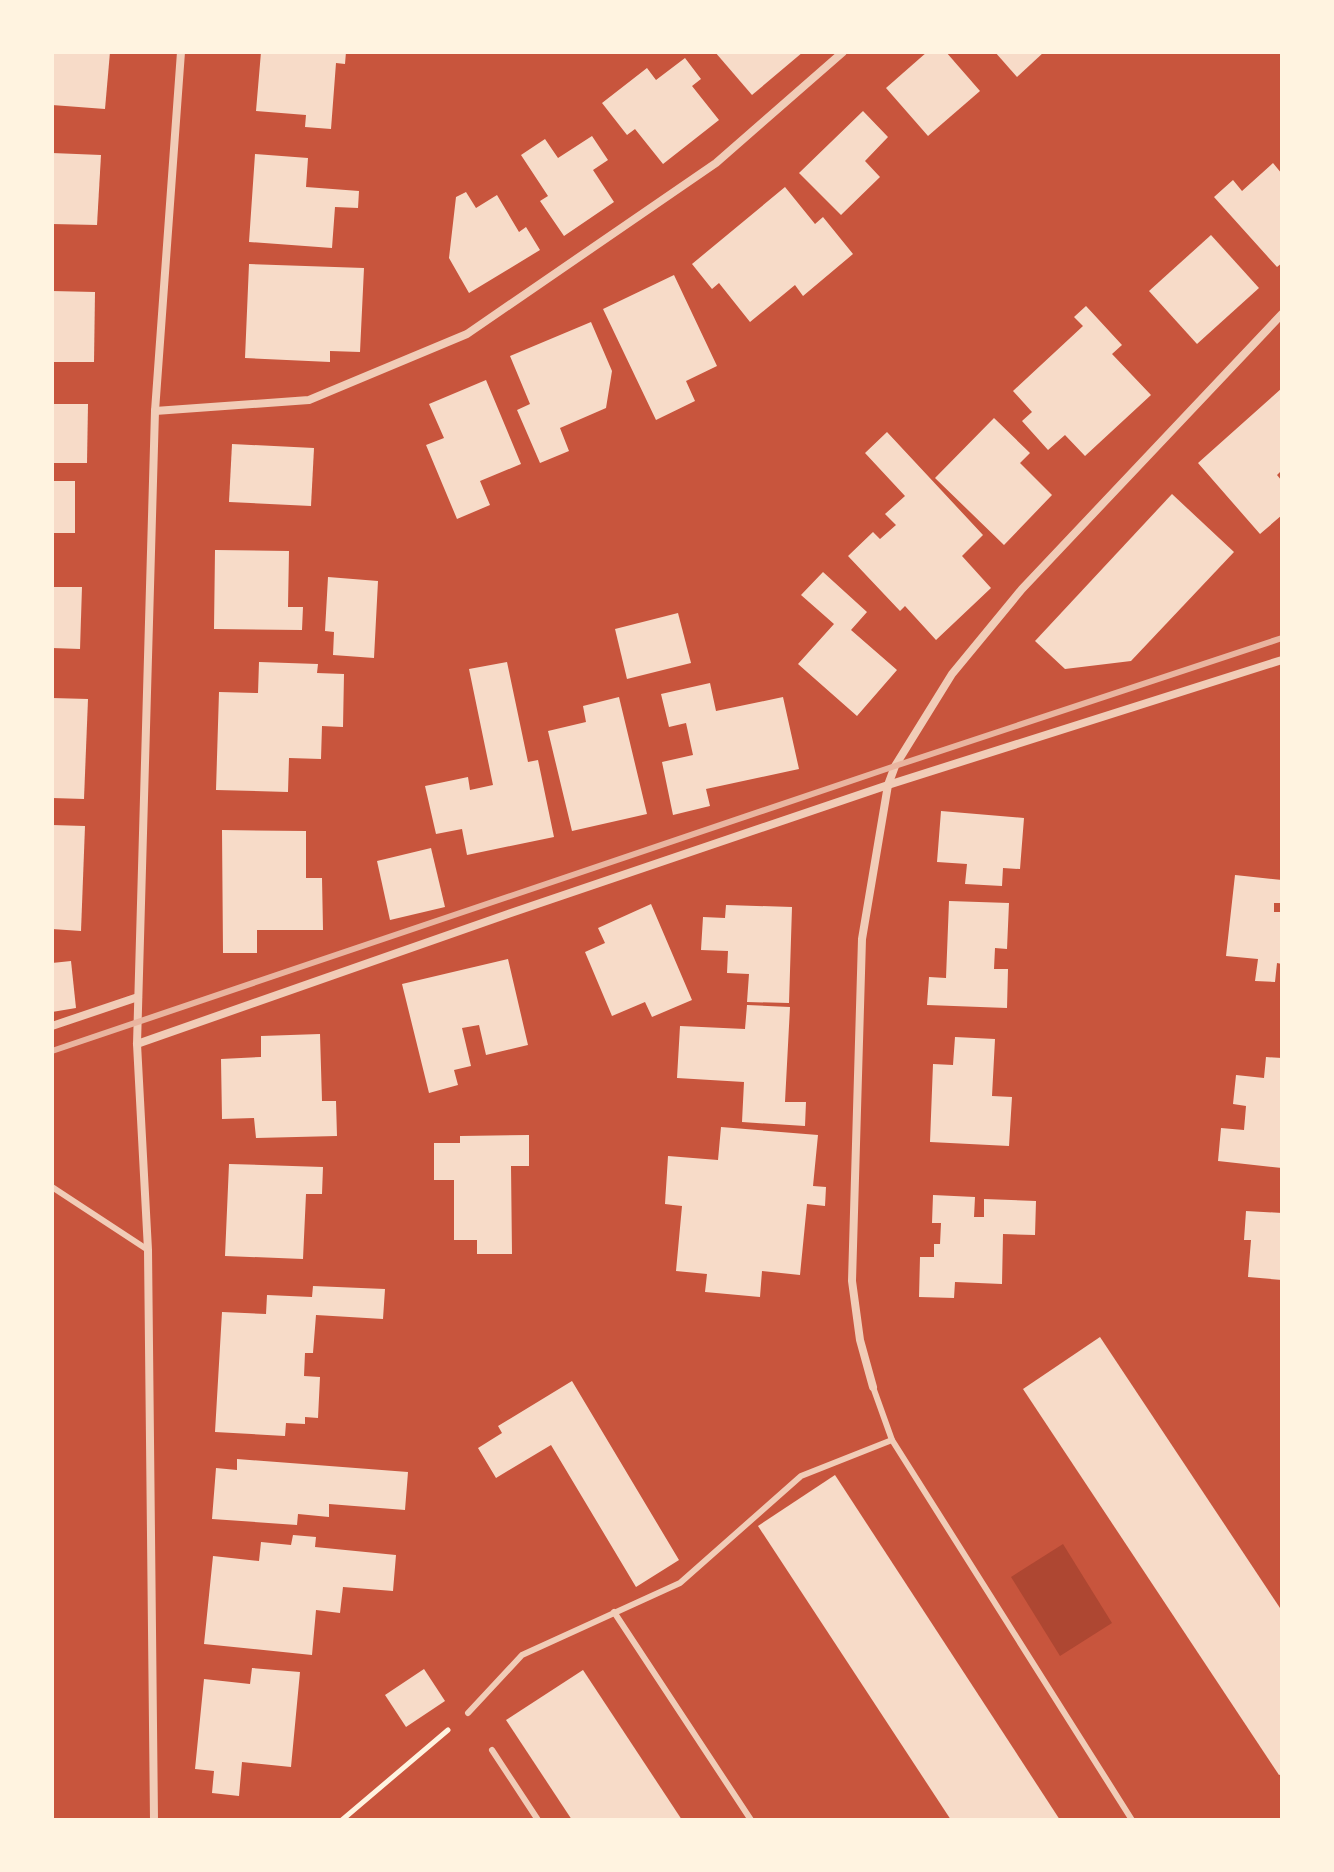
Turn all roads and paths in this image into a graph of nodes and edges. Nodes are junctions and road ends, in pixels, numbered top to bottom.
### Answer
1 (181, 52) edge
2 (843, 52) edge
3 (1282, 314) edge
4 (155, 411) junction
5 (1282, 660) edge
6 (888, 785) junction
7 (138, 997) junction
8 (52, 1026) edge
9 (137, 1044) junction
10 (52, 1187) edge
11 (148, 1250) junction
12 (873, 1387) joint
13 (892, 1440) junction
14 (614, 1612) junction
15 (468, 1713) joint
16 (492, 1750) dead end
17 (154, 1820) edge
18 (342, 1820) edge
19 (538, 1820) edge
20 (751, 1820) edge
21 (1132, 1820) edge

1 - 4 street
2 - 4 street
3 - 6 street
4 - 7 street
5 - 6 street
6 - 9 street
6 - 12 street
7 - 8 street
7 - 9 street
9 - 11 street
10 - 11 lane
11 - 17 street
12 - 13 lane
13 - 14 lane
13 - 21 lane
14 - 15 lane
14 - 20 lane
15 - 18 path
16 - 19 lane

